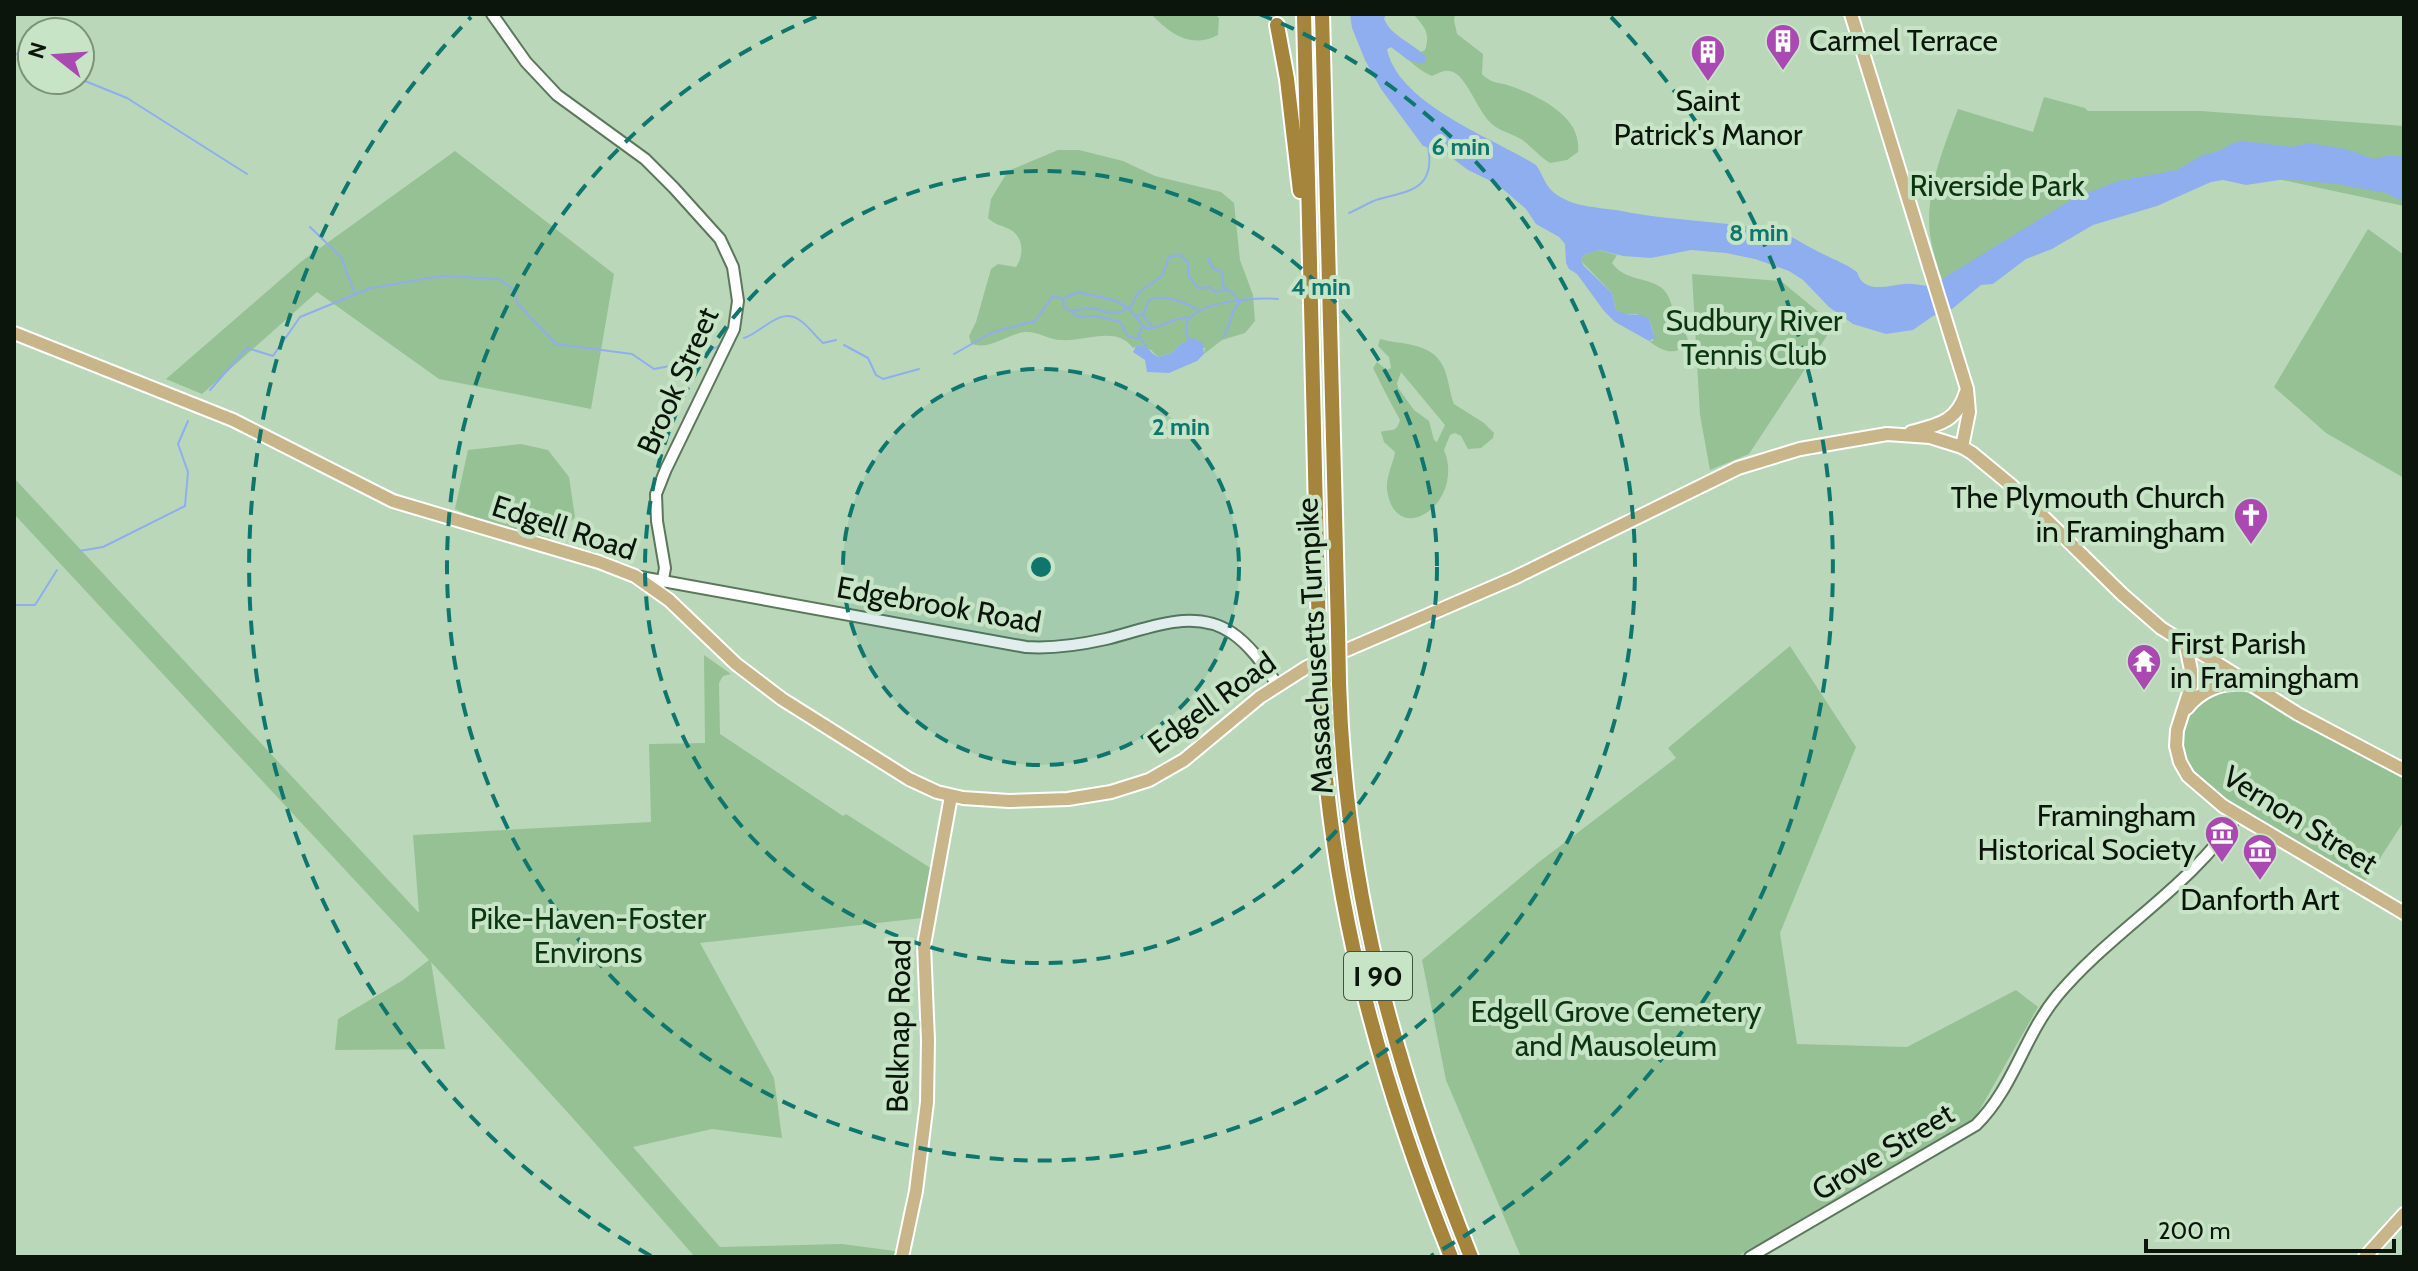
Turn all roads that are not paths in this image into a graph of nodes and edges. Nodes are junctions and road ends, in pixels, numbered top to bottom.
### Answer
1 (492, 14) edge
2 (1304, 14) edge
3 (1322, 14) edge
4 (1851, 14) edge
5 (1277, 25) dead end
6 (1312, 325) junction
7 (14, 333) edge
8 (1967, 389) junction
9 (1900, 434) junction
10 (1962, 447) junction
11 (660, 584) junction
12 (2186, 646) junction
13 (1277, 684) junction
14 (2248, 684) junction
15 (2183, 713) junction
16 (2404, 770) edge
17 (951, 796) junction
18 (2238, 815) junction
19 (2404, 913) edge
20 (2404, 1214) edge
21 (902, 1257) edge
22 (1451, 1257) edge
23 (1471, 1257) edge
24 (1750, 1257) edge
25 (2365, 1257) edge

1 - 11 street, Brook Street
2 - 6 highway, Massachusetts Turnpike / I 90
3 - 23 highway, Massachusetts Turnpike / I 90, bridge
4 - 8 main road
5 - 6 highway
6 - 22 highway, Massachusetts Turnpike / I 90, bridge
7 - 11 main road, Edgell Road
8 - 9 main road
8 - 10 main road
9 - 10 main road, Edgell Road
9 - 13 main road, Edgell Road
10 - 12 main road, Edgell Road
11 - 13 street, Edgebrook Road
11 - 17 main road, Edgell Road
12 - 14 main road, Edgell Road
12 - 15 main road, Vernon Street
13 - 17 main road, Edgell Road
14 - 15 main road
14 - 16 main road, Edgell Road
15 - 18 main road, Vernon Street
17 - 21 main road, Belknap Road
18 - 19 main road, Vernon Street
18 - 24 street, Grove Street
20 - 25 main road

